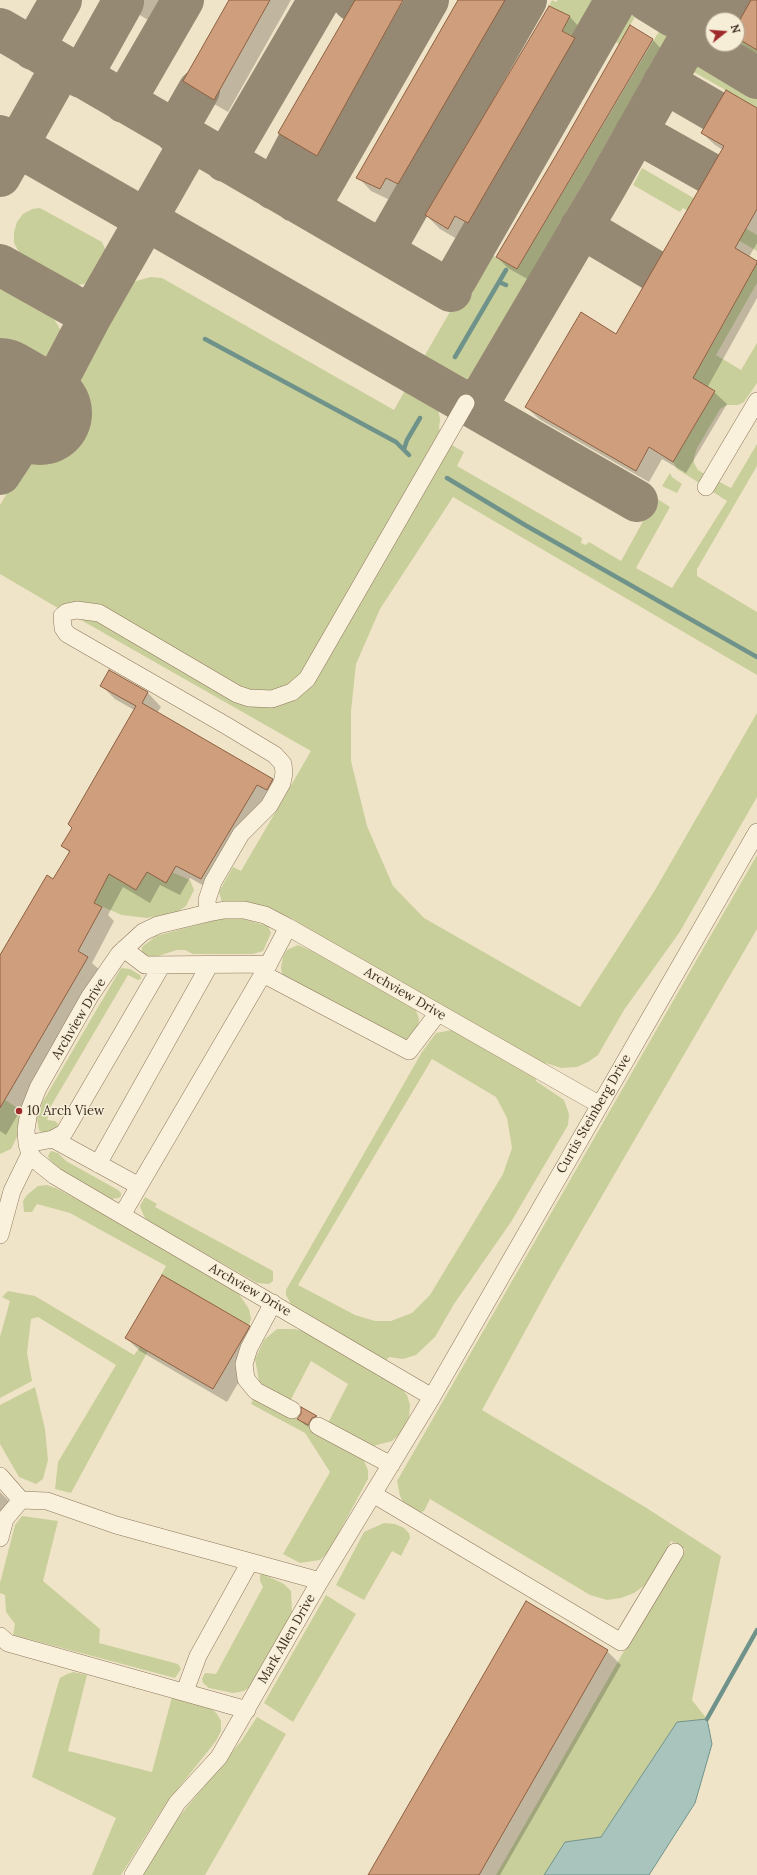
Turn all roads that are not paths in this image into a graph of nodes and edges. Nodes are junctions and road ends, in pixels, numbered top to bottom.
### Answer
1 (757, 401) edge
2 (466, 403) dead end
3 (706, 487) dead end
4 (757, 832) edge
5 (208, 913) junction
6 (288, 927) junction
7 (124, 949) junction
8 (210, 964) junction
9 (162, 965) junction
10 (266, 969) junction
11 (438, 1012) junction
12 (600, 1105) junction
13 (53, 1139) junction
14 (28, 1149) junction
15 (98, 1164) junction
16 (139, 1186) junction
17 (122, 1215) junction
18 (0, 1235) edge
19 (273, 1303) junction
20 (432, 1397) junction
21 (292, 1410) dead end
22 (318, 1426) dead end
23 (390, 1465) junction
24 (0, 1476) edge
25 (373, 1494) junction
26 (21, 1500) junction
27 (0, 1538) edge
28 (675, 1552) dead end
29 (250, 1562) junction
30 (320, 1581) junction
31 (0, 1636) edge
32 (185, 1691) junction
33 (247, 1710) junction
34 (133, 1875) edge

1 - 3 street
2 - 5 street
4 - 12 street, Curtis Steinberg Drive
5 - 6 street, Archview Drive
5 - 7 street, Archview Drive
6 - 10 street
6 - 11 street, Archview Drive
7 - 9 street
7 - 14 street, Archview Drive
8 - 9 street
8 - 10 street
8 - 15 street
9 - 13 street
10 - 11 street
10 - 16 street
11 - 12 street, Archview Drive
12 - 20 street, Curtis Steinberg Drive
13 - 14 street
13 - 15 street
14 - 17 street, Archview Drive
14 - 18 street
15 - 16 street
16 - 17 street
17 - 19 street, Archview Drive
19 - 20 street, Archview Drive
19 - 21 street
20 - 23 street, Mark Allen Drive
22 - 23 street
23 - 25 street, Mark Allen Drive
24 - 26 street
25 - 28 street
25 - 30 street, Mark Allen Drive
26 - 27 street
26 - 29 street
29 - 30 street
29 - 32 street
30 - 33 street, Mark Allen Drive
31 - 32 street
32 - 33 street
33 - 34 street, Mark Allen Drive

